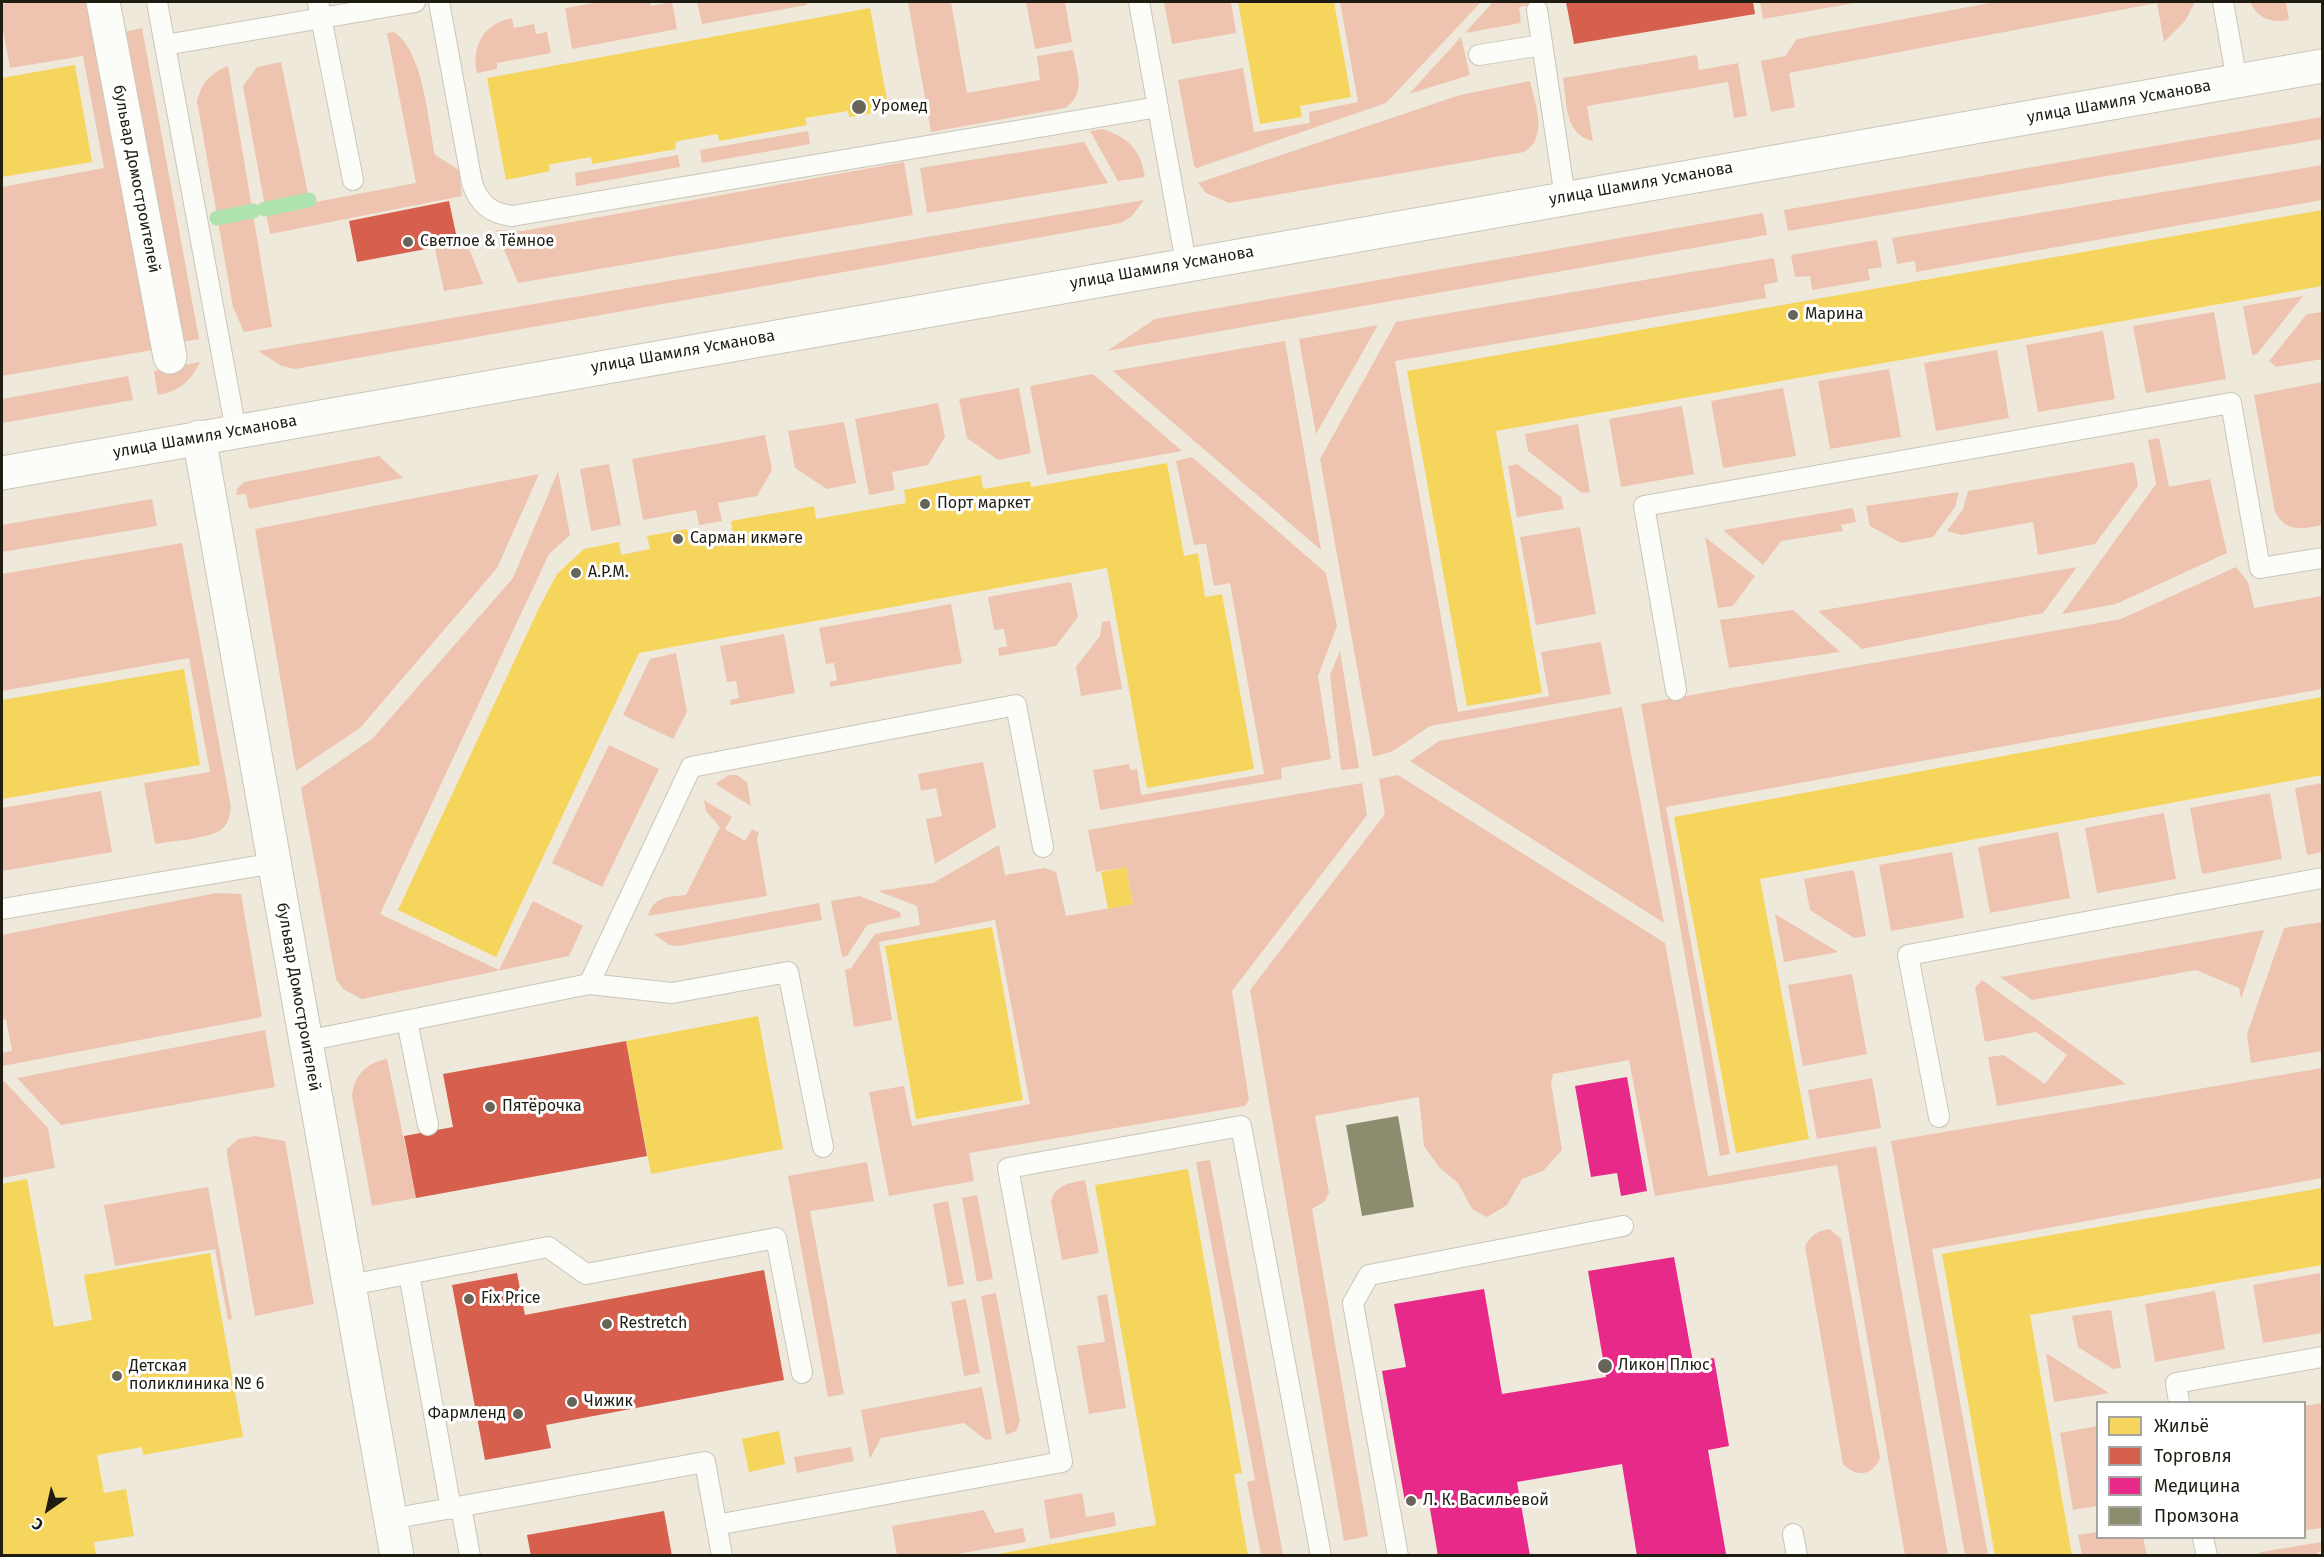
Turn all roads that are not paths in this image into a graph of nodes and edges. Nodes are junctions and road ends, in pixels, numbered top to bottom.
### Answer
1 (103, 2) edge
2 (157, 2) edge
3 (415, 2) edge
4 (439, 2) edge
5 (1140, 2) edge
6 (2223, 2) edge
7 (320, 9) edge
8 (1537, 10) dead end
9 (165, 45) junction
10 (1542, 45) junction
11 (1479, 55) dead end
12 (2322, 66) edge
13 (2237, 81) junction
14 (1158, 107) junction
15 (353, 180) dead end
16 (1565, 197) junction
17 (1186, 263) junction
18 (170, 357) dead end
19 (236, 431) junction
20 (199, 438) junction
21 (2, 473) edge
22 (2322, 558) edge
23 (1676, 690) dead end
24 (1043, 847) dead end
25 (275, 862) junction
26 (2322, 878) edge
27 (2, 909) edge
28 (589, 984) junction
29 (407, 1021) junction
30 (306, 1041) junction
31 (1939, 1117) dead end
32 (428, 1125) dead end
33 (823, 1147) dead end
34 (1623, 1227) dead end
35 (409, 1274) junction
36 (350, 1285) junction
37 (2322, 1357) edge
38 (802, 1373) dead end
39 (2179, 1401) edge
40 (456, 1508) junction
41 (391, 1519) junction
42 (716, 1525) junction
43 (1793, 1534) dead end
44 (2203, 1539) edge
45 (398, 1556) edge
46 (470, 1556) edge
47 (722, 1556) edge
48 (1321, 1556) edge
49 (1398, 1556) edge
50 (1797, 1556) edge
51 (2206, 1556) edge

1 - 18 street, бульвар Домостроителей
2 - 9 lane
3 - 7 lane
4 - 14 lane
5 - 14 lane
6 - 13 lane
7 - 9 lane
7 - 15 lane
8 - 10 lane
9 - 19 lane
10 - 11 lane
10 - 16 lane
12 - 13 street, улица Шамиля Усманова
13 - 16 street, улица Шамиля Усманова
14 - 17 lane
16 - 17 street, улица Шамиля Усманова
17 - 19 street, улица Шамиля Усманова
19 - 20 street, улица Шамиля Усманова
20 - 21 street, улица Шамиля Усманова
20 - 25 street, бульвар Домостроителей
22 - 23 lane
24 - 28 lane
25 - 27 lane
25 - 30 street, бульвар Домостроителей
26 - 31 lane
28 - 29 lane
28 - 33 lane
29 - 30 lane
29 - 32 lane
30 - 36 street, бульвар Домостроителей
34 - 49 lane
35 - 36 lane
35 - 38 lane
35 - 40 lane
36 - 41 street, бульвар Домостроителей
37 - 39 lane
40 - 41 lane
40 - 42 lane
40 - 46 lane
41 - 45 street, бульвар Домостроителей
42 - 47 lane
42 - 48 lane
43 - 50 lane
44 - 51 lane

